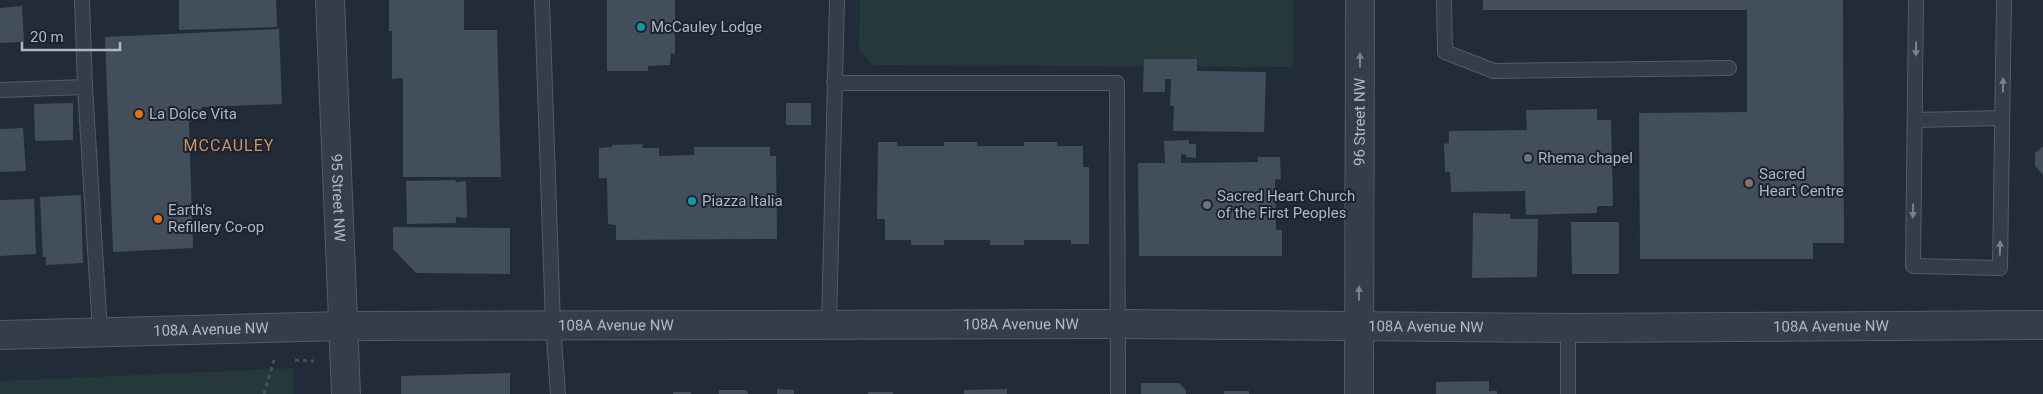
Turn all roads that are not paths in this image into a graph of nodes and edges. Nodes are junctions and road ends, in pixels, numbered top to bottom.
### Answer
1 (82, 0) edge
2 (330, 0) edge
3 (542, 0) edge
4 (837, 0) edge
5 (1360, 0) edge
6 (1444, 0) edge
7 (1916, 0) edge
8 (2004, 0) edge
9 (1729, 68) dead end
10 (834, 83) junction
11 (85, 87) junction
12 (0, 90) edge
13 (2002, 118) junction
14 (1915, 120) junction
15 (829, 324) junction
16 (1118, 324) junction
17 (553, 325) junction
18 (1359, 325) junction
19 (2043, 325) edge
20 (344, 326) junction
21 (1568, 328) junction
22 (100, 331) junction
23 (0, 335) edge
24 (346, 394) edge
25 (558, 394) edge
26 (1118, 394) edge
27 (1359, 394) edge
28 (1568, 394) edge

1 - 11 lane
2 - 20 street, 95 Street NW
3 - 17 lane
4 - 10 lane
18 -> 5 street, 96 Street NW
6 - 9 lane
7 -> 14 lane
13 -> 8 lane
10 - 15 lane
10 - 16 lane
11 - 12 lane
11 - 22 lane
13 - 14 lane
14 -> 13 lane
15 - 16 street, 108A Avenue NW
15 - 17 street, 108A Avenue NW
16 - 18 street, 108A Avenue NW
16 - 26 lane
17 - 20 street, 108A Avenue NW
17 - 25 lane
18 - 21 street, 108A Avenue NW
18 - 27 street, 96 Street NW
19 - 21 street, 108A Avenue NW
20 - 22 street, 108A Avenue NW
20 - 24 street, 95 Street NW
21 - 28 lane
22 - 23 street, 108A Avenue NW

